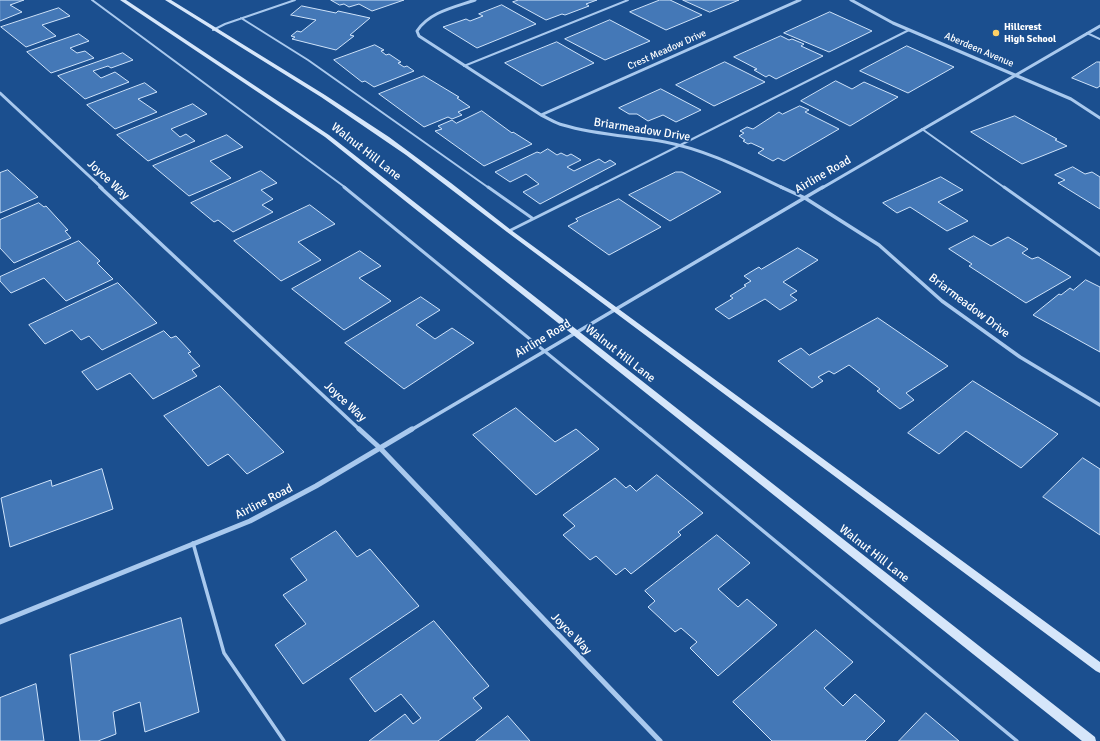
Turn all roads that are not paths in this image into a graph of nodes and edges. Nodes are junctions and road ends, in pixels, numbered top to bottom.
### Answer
1 (92, 0) edge
2 (123, 0) edge
3 (168, 0) edge
4 (295, 0) edge
5 (475, 0) edge
6 (628, 0) edge
7 (800, 0) edge
8 (851, 0) edge
9 (241, 18) junction
10 (1100, 26) edge
11 (213, 30) junction
12 (909, 30) junction
13 (1087, 33) junction
14 (1100, 39) edge
15 (464, 66) junction
16 (1016, 75) junction
17 (0, 93) edge
18 (541, 115) junction
19 (1100, 118) edge
20 (922, 129) junction
21 (679, 146) junction
22 (805, 198) junction
23 (532, 218) junction
24 (509, 230) junction
25 (1100, 255) edge
26 (615, 308) junction
27 (574, 332) junction
28 (545, 350) junction
29 (1100, 405) edge
30 (380, 448) junction
31 (193, 544) junction
32 (0, 622) edge
33 (1100, 668) edge
34 (284, 741) edge
35 (660, 741) edge
36 (1017, 741) edge
37 (1091, 741) edge

1 - 28 lane
2 - 27 main road, Walnut Hill Lane
3 - 11 main road, Walnut Hill Lane
4 - 9 lane
5 - 15 street, Briarmeadow Drive
6 - 15 lane
7 - 18 street, Crest Meadow Drive
8 - 12 street, Aberdeen Avenue
9 - 11 lane
9 - 23 lane
10 - 13 street, Airline Road
11 - 24 main road, Walnut Hill Lane
12 - 16 street, Aberdeen Avenue
12 - 21 lane
13 - 14 lane
13 - 16 street, Airline Road
15 - 18 street, Briarmeadow Drive
16 - 19 street, Aberdeen Avenue
16 - 20 street, Airline Road
17 - 30 street, Joyce Way
18 - 21 street, Briarmeadow Drive
20 - 22 street, Airline Road
20 - 25 lane
21 - 22 street, Briarmeadow Drive
21 - 23 lane
22 - 26 street, Airline Road
22 - 29 street, Briarmeadow Drive
23 - 24 lane
24 - 26 main road, Walnut Hill Lane
26 - 27 street, Airline Road
26 - 33 main road, Walnut Hill Lane
27 - 28 street, Airline Road
27 - 37 main road, Walnut Hill Lane
28 - 30 street, Airline Road
28 - 36 lane
30 - 31 street, Airline Road
30 - 35 street, Joyce Way
31 - 32 street, Airline Road
31 - 34 lane

